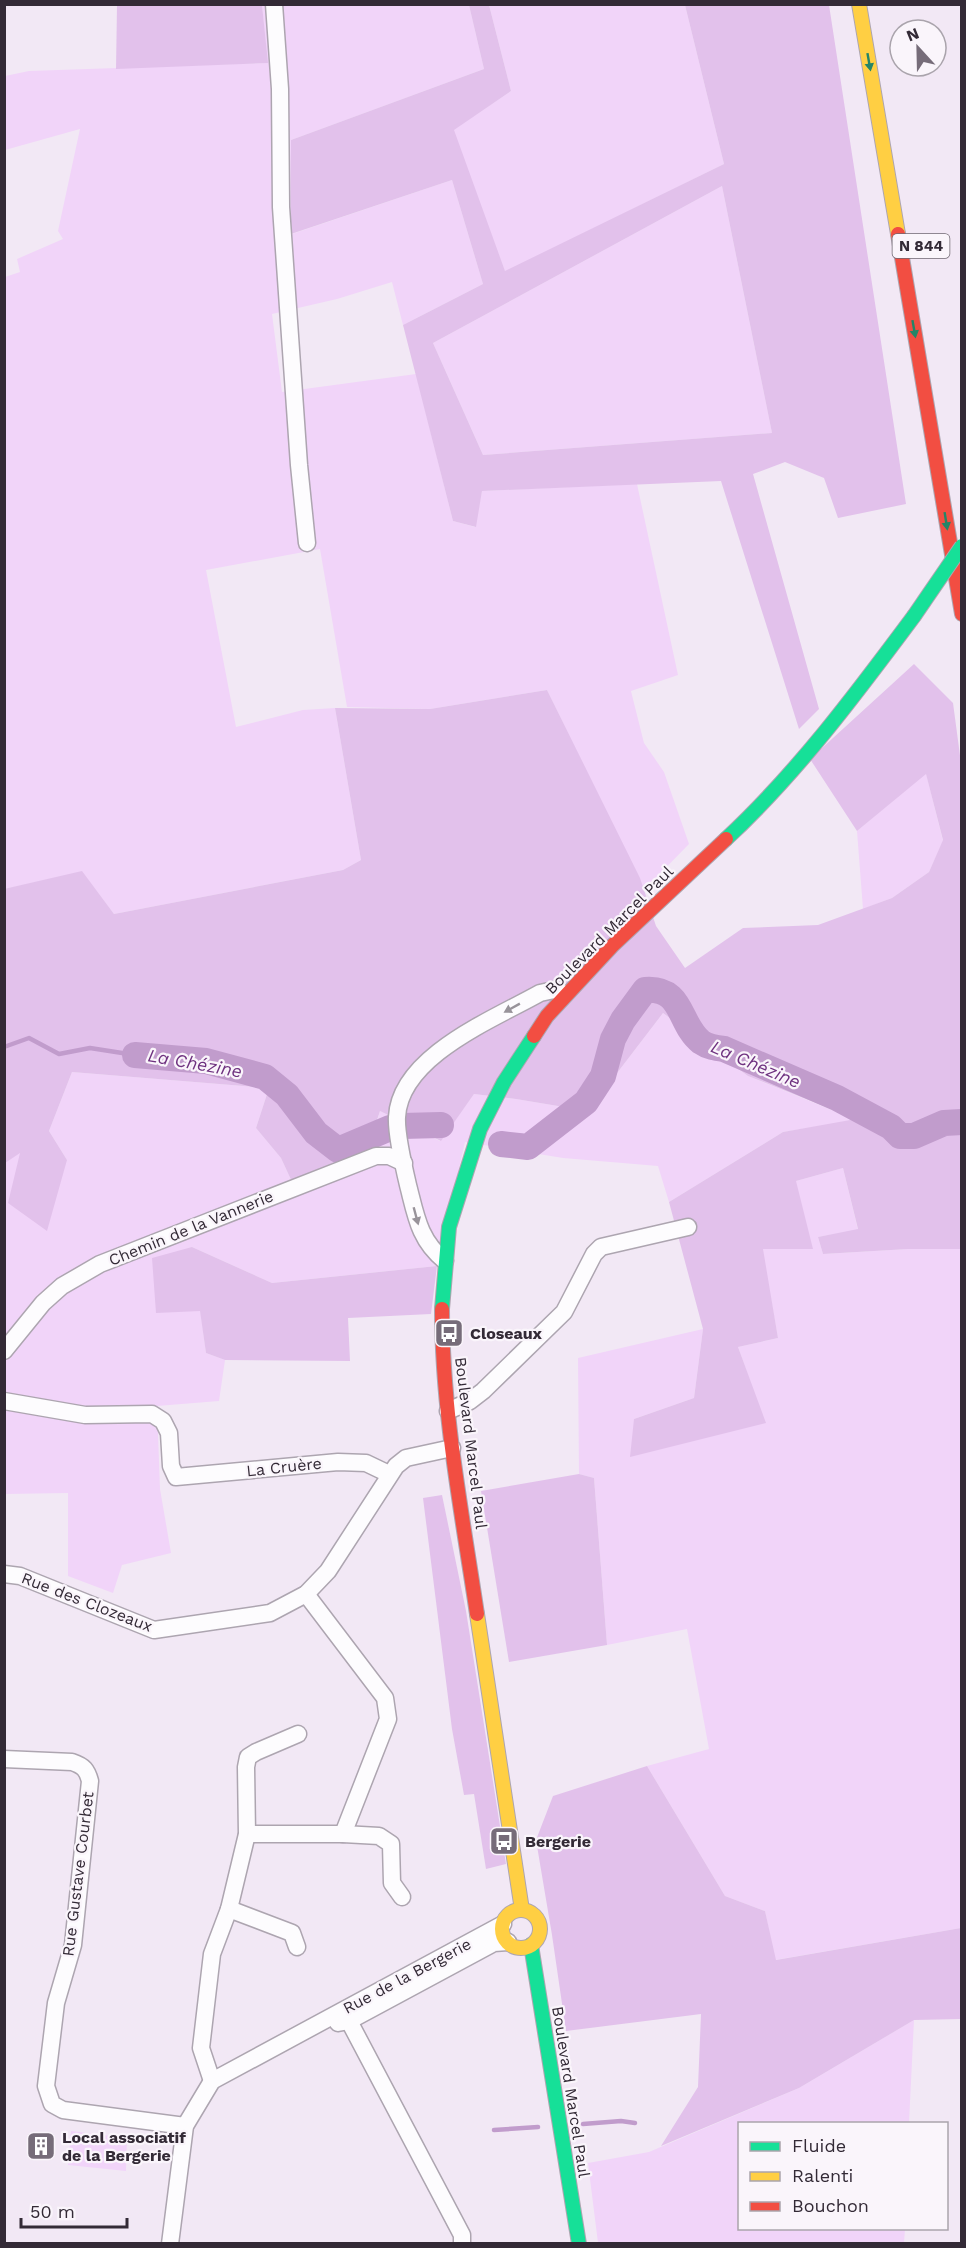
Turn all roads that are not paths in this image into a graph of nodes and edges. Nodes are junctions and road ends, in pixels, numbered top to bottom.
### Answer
1 (274, 4) edge
2 (859, 4) edge
3 (307, 543) dead end
4 (962, 546) edge
5 (962, 614) edge
6 (565, 994) junction
7 (404, 1163) junction
8 (688, 1227) dead end
9 (445, 1262) junction
10 (4, 1351) edge
11 (4, 1401) edge
12 (448, 1411) junction
13 (452, 1448) junction
14 (389, 1474) junction
15 (4, 1574) edge
16 (306, 1594) junction
17 (298, 1734) dead end
18 (4, 1759) edge
19 (247, 1834) junction
20 (343, 1834) junction
21 (402, 1897) dead end
22 (229, 1909) junction
23 (522, 1910) junction
24 (503, 1924) junction
25 (508, 1942) junction
26 (531, 1945) junction
27 (297, 1947) dead end
28 (349, 2021) junction
29 (310, 2026) junction
30 (212, 2081) junction
31 (185, 2126) junction
32 (170, 2244) edge
33 (462, 2244) edge
34 (579, 2244) edge

1 - 3 street
2 -> 5 main road, N 844
4 - 6 main road, Boulevard Marcel Paul, bridge
6 -> 7 street
6 - 9 main road, Boulevard Marcel Paul
7 -> 9 street
7 - 10 street, Chemin de la Vannerie
8 - 12 street
9 - 12 main road, Boulevard Marcel Paul
11 - 14 street, La Cruère
12 - 13 main road, Boulevard Marcel Paul
13 - 14 street, Rue des Clozeaux
13 - 23 main road, Boulevard Marcel Paul
14 - 16 street, Rue des Clozeaux
15 - 16 street, Rue des Clozeaux
16 - 20 street
17 - 19 street
18 - 31 street, Rue Gustave Courbet
19 - 20 street
19 - 22 street
20 - 21 street
22 - 27 street
22 - 30 street
23 - 24 main road
23 - 26 main road
24 - 25 main road
24 - 29 street, Rue de la Bergerie
25 - 26 main road
25 - 28 street, Rue de la Bergerie
26 - 34 main road, Boulevard Marcel Paul
28 - 29 street, Rue de la Bergerie
28 - 33 street
29 - 30 street, Rue de la Bergerie
30 - 31 street, Rue de la Bergerie
31 - 32 street, Rue de la Bergerie

